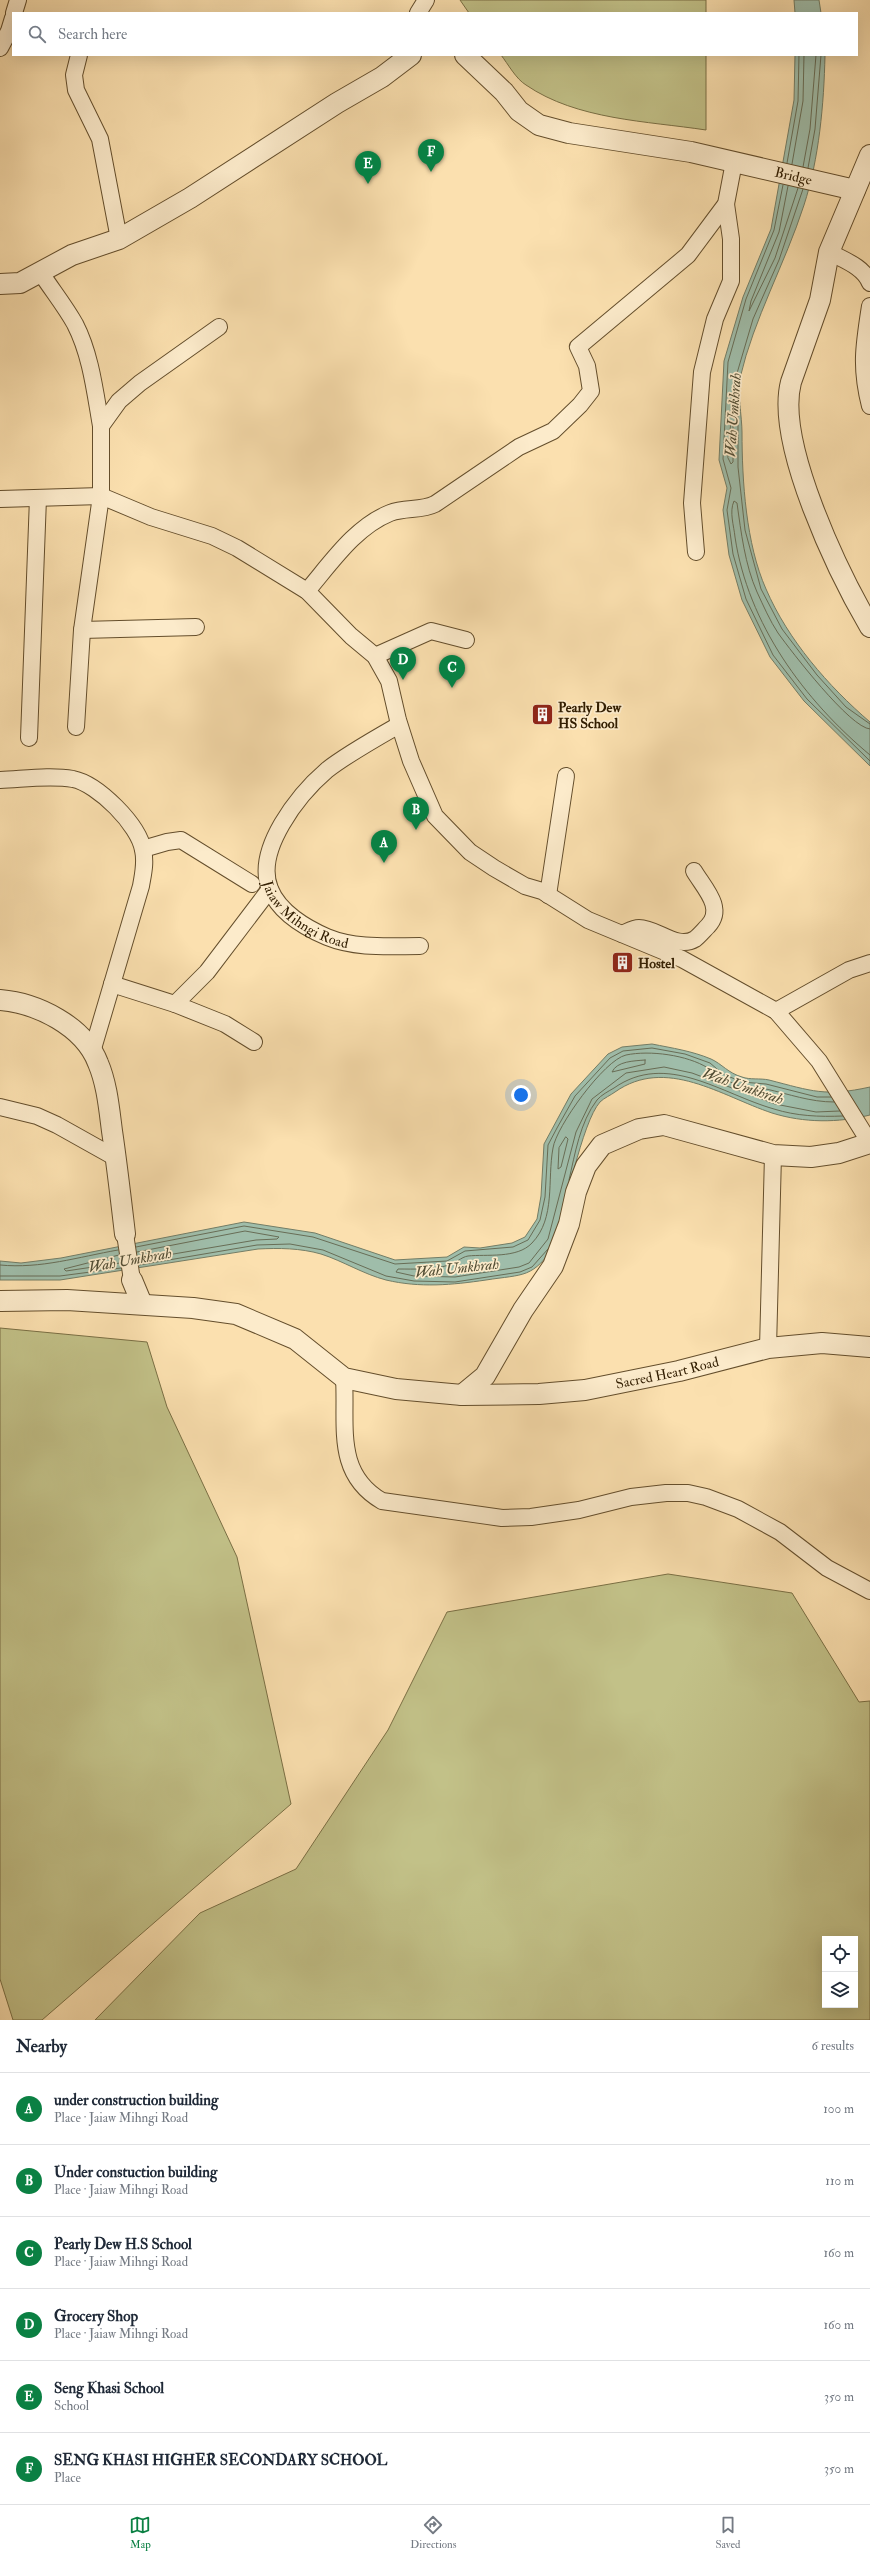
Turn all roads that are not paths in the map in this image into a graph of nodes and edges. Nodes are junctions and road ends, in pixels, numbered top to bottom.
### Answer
1 (18, 0) edge
2 (426, 0) edge
3 (14, 12) edge
4 (419, 12) edge
5 (12, 22) edge
6 (0, 48) edge
7 (79, 56) edge
8 (392, 56) edge
9 (410, 56) edge
10 (466, 56) edge
11 (382, 77) junction
12 (870, 155) edge
13 (734, 162) junction
14 (855, 190) junction
15 (726, 204) junction
16 (119, 239) junction
17 (829, 252) junction
18 (40, 273) junction
19 (870, 283) edge
20 (0, 284) edge
21 (870, 306) edge
22 (219, 326) dead end
23 (870, 406) edge
24 (101, 426) junction
25 (101, 496) junction
26 (38, 498) junction
27 (0, 499) edge
28 (696, 552) dead end
29 (307, 591) junction
30 (196, 627) dead end
31 (870, 627) edge
32 (82, 630) junction
33 (466, 640) dead end
34 (375, 656) junction
35 (399, 725) junction
36 (76, 727) dead end
37 (30, 738) dead end
38 (566, 776) dead end
39 (0, 780) edge
40 (143, 849) junction
41 (694, 871) dead end
42 (252, 884) dead end
43 (270, 889) junction
44 (548, 895) junction
45 (622, 934) junction
46 (420, 946) dead end
47 (870, 963) edge
48 (112, 984) junction
49 (0, 1000) edge
50 (175, 1004) junction
51 (776, 1011) junction
52 (254, 1042) dead end
53 (92, 1052) junction
54 (0, 1107) edge
55 (870, 1143) edge
56 (773, 1155) junction
57 (116, 1158) junction
58 (125, 1234) joint
59 (132, 1280) joint
60 (0, 1301) edge
61 (142, 1304) junction
62 (870, 1347) edge
63 (768, 1348) junction
64 (344, 1378) junction
65 (462, 1394) junction
66 (870, 1591) edge

1 - 3 street
2 - 4 street
5 - 6 street
7 - 16 street
8 - 11 street
9 - 11 street
10 - 13 street, Bridge
11 - 16 street
12 - 14 street
13 - 14 street, Bridge
13 - 15 street
14 - 17 street
15 - 28 street
15 - 29 street
16 - 18 street
17 - 19 street
17 - 31 street
18 - 20 street
18 - 24 street
21 - 23 street
22 - 24 street
24 - 25 street
25 - 26 street
25 - 29 street
25 - 32 street
26 - 27 street
26 - 37 street
29 - 34 street
30 - 32 street
32 - 36 street
33 - 34 street
34 - 35 street
35 - 43 street, Jaiaw Mihngi Road
35 - 44 street
38 - 44 street
39 - 40 street
40 - 42 street
40 - 48 street
41 - 45 street
43 - 46 street, Jaiaw Mihngi Road
43 - 50 street
44 - 45 street
45 - 51 street
47 - 51 street
48 - 50 street
48 - 53 street
49 - 53 street
50 - 52 street
51 - 55 street
53 - 57 street
54 - 57 street
55 - 56 street
56 - 63 street
56 - 65 street
57 - 58 street
58 - 59 street
59 - 61 street
60 - 61 street
61 - 64 street
62 - 63 street, Sacred Heart Road
63 - 65 street, Sacred Heart Road
64 - 65 street, Sacred Heart Road
64 - 66 street

